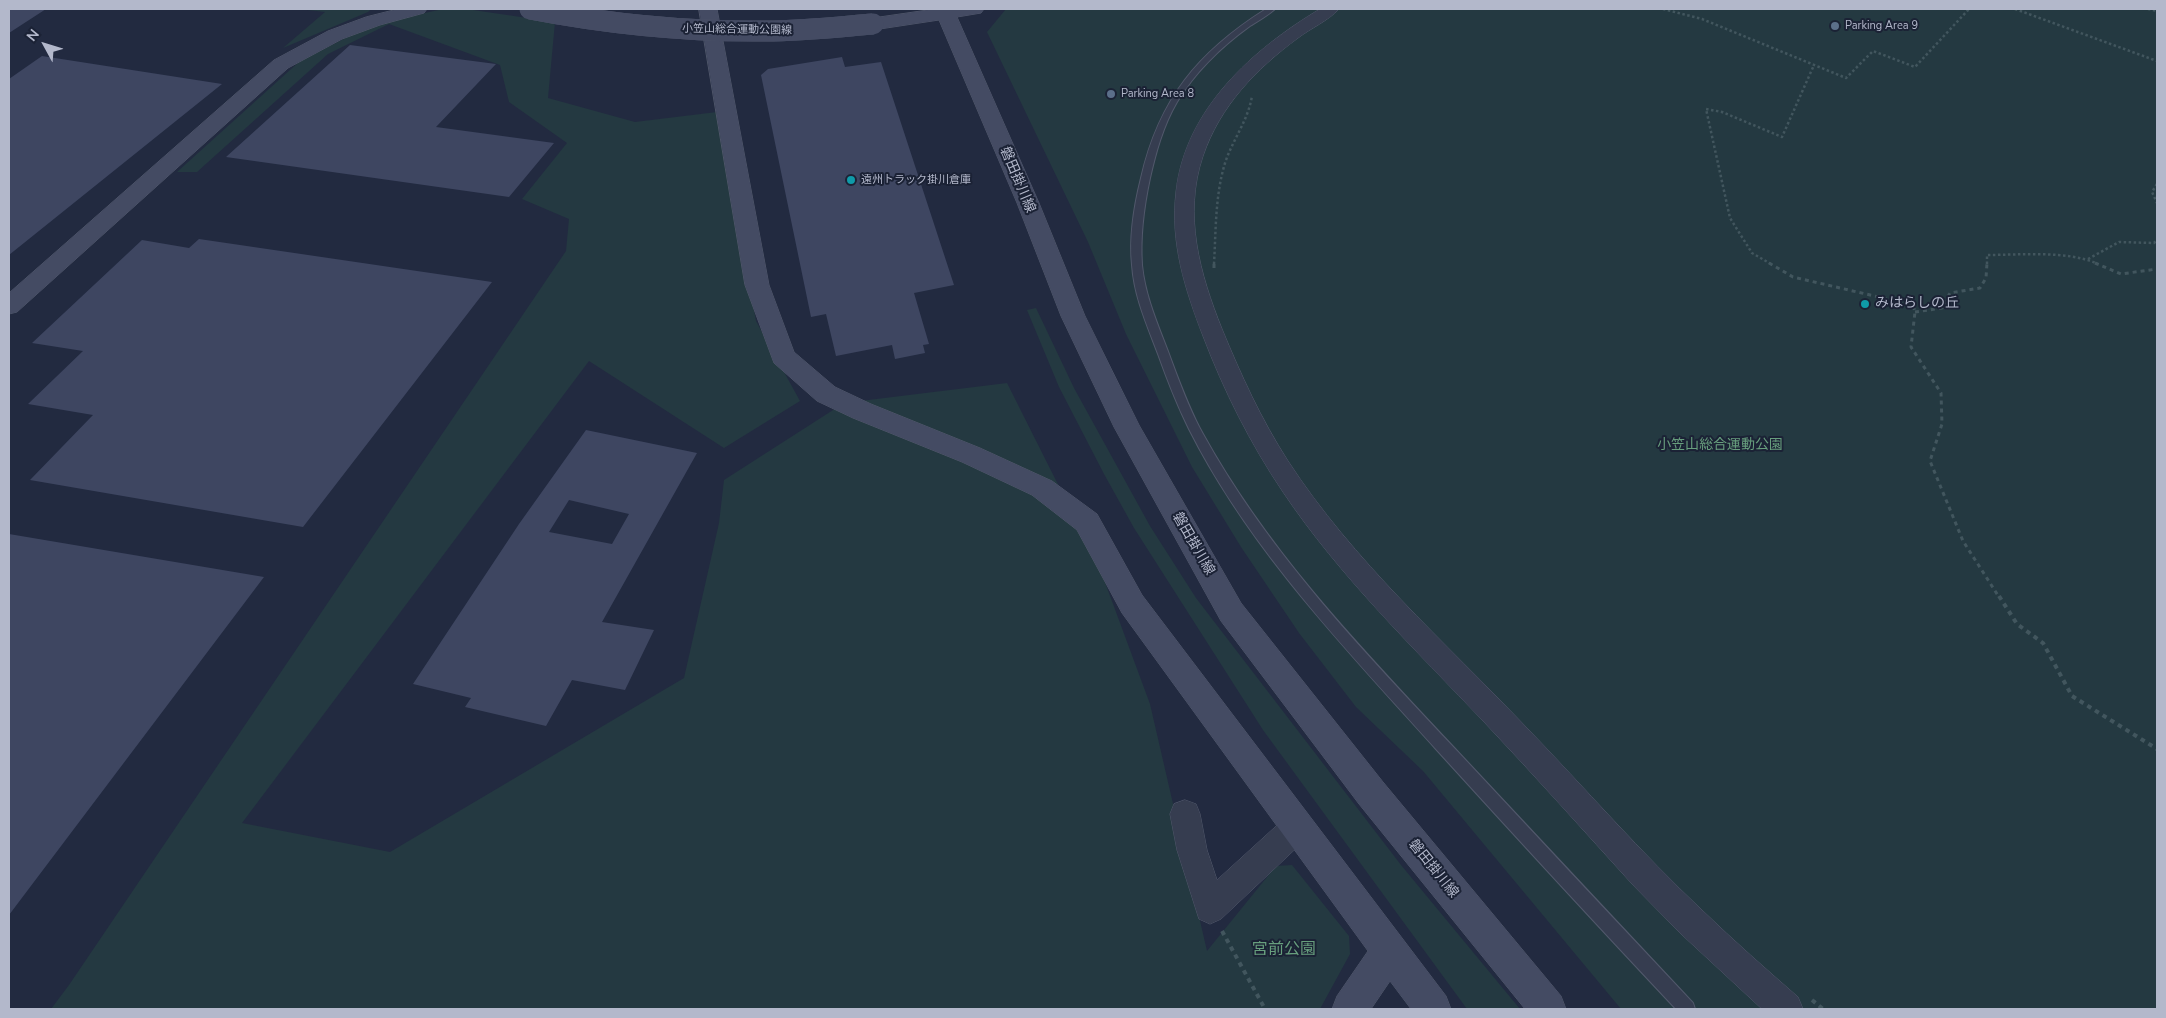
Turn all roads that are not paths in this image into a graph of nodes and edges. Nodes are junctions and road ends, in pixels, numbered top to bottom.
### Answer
1 (418, 9) edge
2 (530, 9) edge
3 (595, 9) edge
4 (708, 9) edge
5 (901, 9) edge
6 (975, 9) edge
7 (1270, 9) edge
8 (1331, 9) edge
9 (945, 11) edge
10 (873, 18) junction
11 (9, 306) edge
12 (1185, 814) dead end
13 (1296, 828) junction
14 (1389, 951) junction
15 (1350, 1009) edge
16 (1433, 1009) edge
17 (1548, 1009) edge
18 (1687, 1009) edge
19 (1786, 1009) edge

1 - 11 main road
2 - 10 main road, 小笠山総合運動公園線, bridge
3 - 10 main road, 小笠山総合運動公園線
4 - 13 main road
5 - 10 main road, 小笠山総合運動公園線
6 - 9 main road
7 - 18 lane
8 - 19 street
9 - 10 main road, 小笠山総合運動公園線
9 - 17 main road, 磐田掛川線
12 - 13 street
13 - 14 main road
14 - 15 main road
14 - 16 main road

